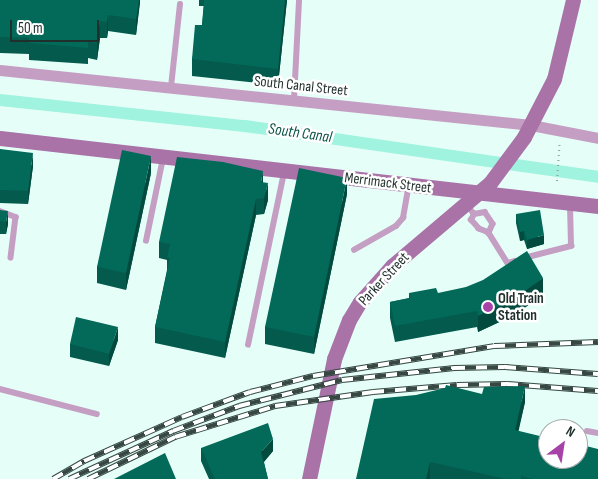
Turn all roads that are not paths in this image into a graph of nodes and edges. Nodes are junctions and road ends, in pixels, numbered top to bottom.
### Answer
1 (573, 0) edge
2 (299, 1) dead end
3 (180, 4) dead end
4 (0, 70) edge
5 (171, 87) junction
6 (294, 100) junction
7 (528, 131) junction
8 (0, 138) edge
9 (598, 138) edge
10 (163, 156) junction
11 (285, 170) junction
12 (409, 185) junction
13 (479, 194) junction
14 (570, 203) junction
15 (598, 206) edge
16 (470, 209) junction
17 (0, 211) edge
18 (489, 233) junction
19 (146, 242) dead end
20 (354, 250) dead end
21 (11, 258) dead end
22 (248, 345) dead end
23 (0, 390) edge
24 (97, 414) dead end
25 (309, 479) edge

1 - 7 main road, Parker Street
2 - 6 lane
3 - 5 lane
4 - 5 street, South Canal Street
5 - 6 street, South Canal Street
6 - 7 street, South Canal Street
7 - 9 street, South Canal Street
7 - 13 main road, Parker Street
8 - 10 main road, Merrimack Street
10 - 11 main road, Merrimack Street
10 - 19 lane
11 - 12 main road, Merrimack Street
11 - 22 lane
12 - 13 main road, Merrimack Street
12 - 20 lane
13 - 14 main road, Merrimack Street
13 - 16 main road, Parker Street
14 - 15 main road, Merrimack Street
14 - 18 lane
16 - 18 lane
16 - 18 lane
16 - 25 main road, Parker Street
17 - 21 lane
23 - 24 lane

